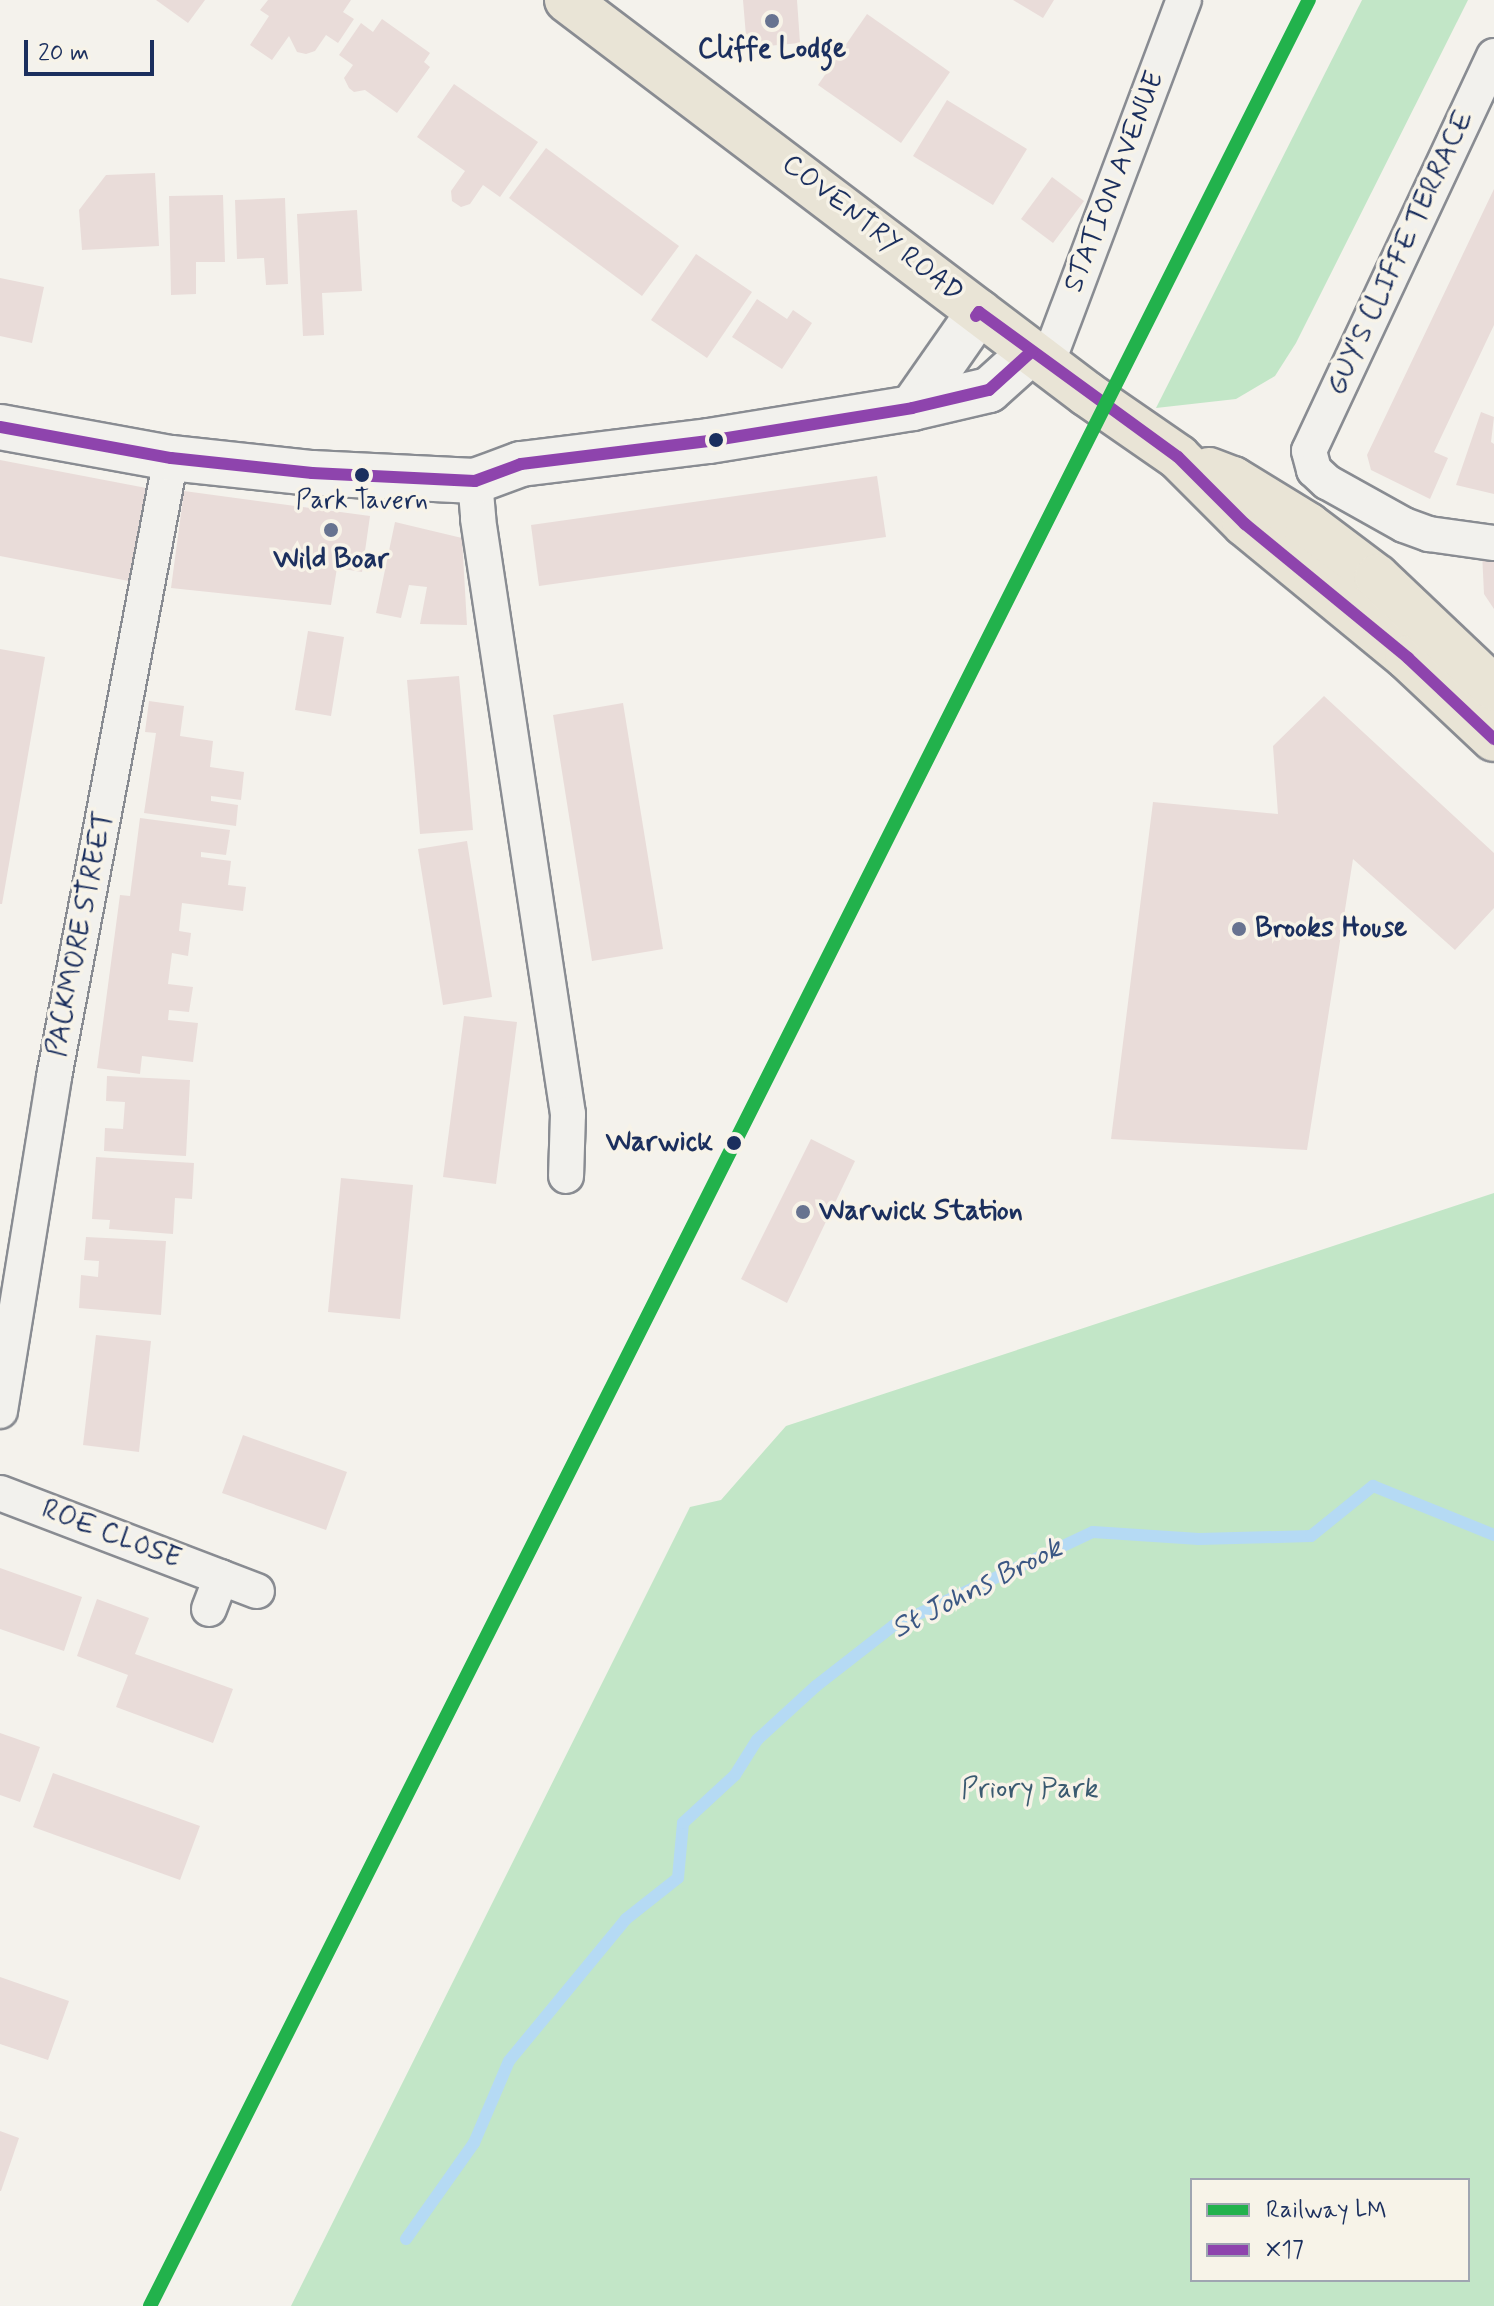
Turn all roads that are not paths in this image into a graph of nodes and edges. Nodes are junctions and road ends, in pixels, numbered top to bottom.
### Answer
1 (567, 0) edge
2 (1184, 0) edge
3 (1494, 56) edge
4 (1485, 96) edge
5 (979, 312) junction
6 (1039, 358) junction
7 (912, 408) junction
8 (0, 427) edge
9 (1178, 457) junction
10 (171, 458) junction
11 (475, 481) junction
12 (1494, 543) edge
13 (1494, 688) edge
14 (1494, 739) edge
15 (566, 1176) dead end
16 (0, 1411) edge
17 (0, 1493) edge
18 (221, 1577) junction
19 (257, 1591) dead end
20 (209, 1609) dead end

1 - 5 main road, COVENTRY ROAD
2 - 6 street, STATION AVENUE
3 - 4 street, GUY'S CLIFFE TERRACE
4 - 12 street, GUY'S CLIFFE TERRACE
5 - 6 main road, COVENTRY ROAD
5 - 7 street
6 - 7 street
6 - 9 main road, COVENTRY ROAD
7 - 11 street
8 - 10 street
9 - 13 main road, COVENTRY ROAD
9 - 14 main road, COVENTRY ROAD
10 - 11 street
10 - 16 street, PACKMORE STREET
11 - 15 street
17 - 18 street, ROE CLOSE
18 - 19 street, ROE CLOSE
18 - 20 street

